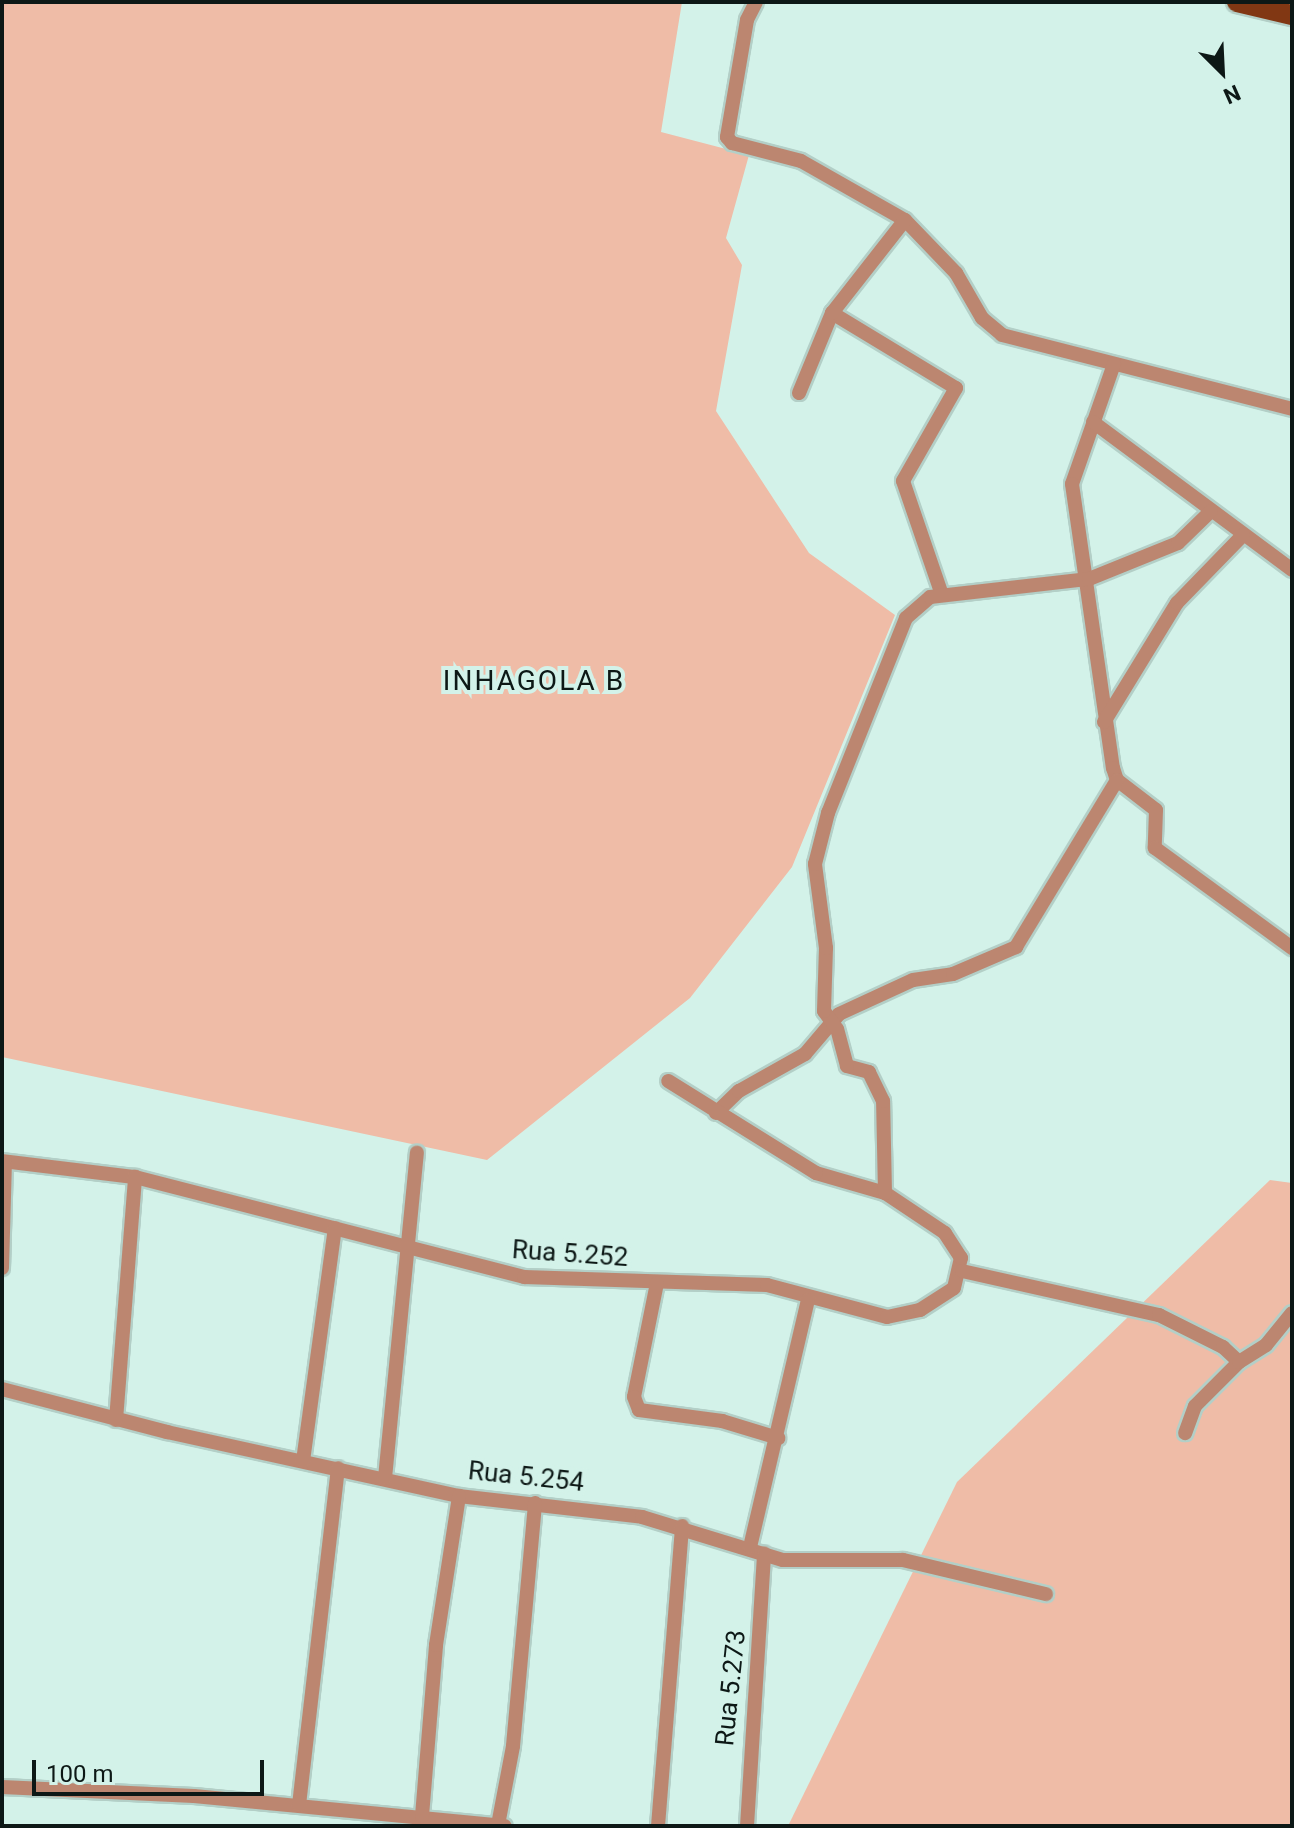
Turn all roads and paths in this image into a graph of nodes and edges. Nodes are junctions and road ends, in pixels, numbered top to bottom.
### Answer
1 (756, 2) edge
2 (1237, 2) edge
3 (1292, 15) edge
4 (905, 220) junction
5 (832, 313) junction
6 (1114, 364) junction
7 (799, 393) dead end
8 (1292, 409) edge
9 (1093, 422) junction
10 (1211, 511) junction
11 (1243, 535) junction
12 (1292, 570) edge
13 (1089, 579) junction
14 (942, 595) junction
15 (1104, 722) junction
16 (1117, 780) junction
17 (1292, 948) edge
18 (831, 1020) junction
19 (668, 1081) dead end
20 (716, 1113) junction
21 (417, 1153) dead end
22 (3, 1162) edge
23 (135, 1177) junction
24 (885, 1193) junction
25 (335, 1228) junction
26 (405, 1246) junction
27 (2, 1268) edge
28 (962, 1271) junction
29 (657, 1283) junction
30 (808, 1300) junction
31 (1292, 1313) edge
32 (1280, 1328) junction
33 (1292, 1338) edge
34 (1239, 1362) junction
35 (2, 1389) edge
36 (116, 1420) junction
37 (1185, 1433) dead end
38 (778, 1438) junction
39 (303, 1461) junction
40 (338, 1468) junction
41 (385, 1478) junction
42 (459, 1496) junction
43 (535, 1503) junction
44 (682, 1526) junction
45 (750, 1547) junction
46 (764, 1554) junction
47 (1046, 1594) dead end
48 (2, 1787) edge
49 (299, 1805) junction
50 (422, 1816) junction
51 (502, 1825) edge
52 (658, 1826) edge
53 (747, 1826) edge

1 - 4 street
2 - 3 main road
4 - 5 street
4 - 6 street
5 - 7 street
5 - 14 street
6 - 8 street
6 - 9 street
9 - 10 street
9 - 13 street
10 - 11 street
10 - 13 street
11 - 12 street
11 - 15 street
13 - 14 street
13 - 15 street
14 - 18 street
15 - 16 street
16 - 17 street
16 - 18 street
18 - 20 street
18 - 24 street
19 - 20 street
20 - 24 street
21 - 26 street
22 - 23 street, Rua 5.252
22 - 27 street
23 - 25 street, Rua 5.252
23 - 36 street
24 - 28 street
25 - 26 street, Rua 5.252
25 - 39 street
26 - 29 street, Rua 5.252
26 - 41 street
28 - 30 street, Rua 5.252
28 - 34 street
29 - 30 street, Rua 5.252
29 - 38 street
30 - 38 street
31 - 32 street
32 - 33 street
32 - 34 street
34 - 37 street
35 - 36 street, Rua 5.254
36 - 39 street, Rua 5.254
38 - 45 street
39 - 40 street, Rua 5.254
40 - 41 street, Rua 5.254
40 - 49 street
41 - 42 street, Rua 5.254
42 - 43 street, Rua 5.254
42 - 50 street
43 - 44 street, Rua 5.254
43 - 51 street
44 - 45 street, Rua 5.254
44 - 52 street
45 - 46 street, Rua 5.254
46 - 47 street, Rua 5.254
46 - 53 street, Rua 5.273
48 - 49 street
49 - 50 street
50 - 51 street

